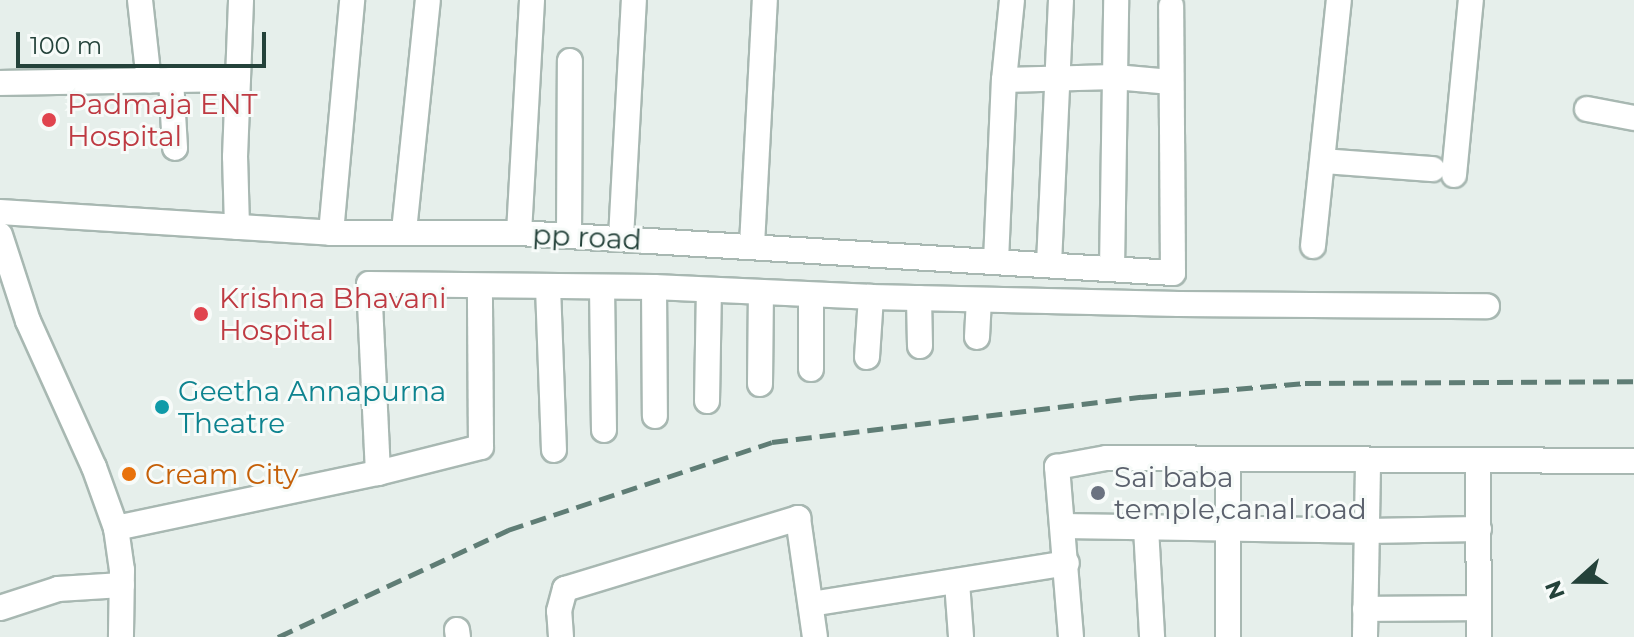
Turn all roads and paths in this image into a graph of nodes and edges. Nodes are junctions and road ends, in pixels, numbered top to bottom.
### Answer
1 (140, 0) edge
2 (241, 0) edge
3 (352, 0) edge
4 (428, 0) edge
5 (532, 0) edge
6 (634, 0) edge
7 (765, 0) edge
8 (1012, 0) edge
9 (1061, 0) edge
10 (1116, 0) edge
11 (1339, 0) edge
12 (1471, 0) edge
13 (1171, 6) dead end
14 (570, 61) dead end
15 (1058, 77) junction
16 (1115, 77) junction
17 (238, 79) junction
18 (160, 80) junction
19 (1004, 80) junction
20 (1171, 82) junction
21 (0, 83) edge
22 (1587, 109) dead end
23 (1634, 118) edge
24 (175, 148) dead end
25 (1323, 161) junction
26 (0, 212) edge
27 (237, 227) junction
28 (404, 231) junction
29 (331, 233) junction
30 (519, 233) junction
31 (0, 235) edge
32 (569, 236) junction
33 (621, 238) junction
34 (752, 245) junction
35 (1313, 246) dead end
36 (4, 260) edge
37 (996, 261) junction
38 (1049, 264) junction
39 (1112, 269) junction
40 (480, 287) junction
41 (548, 287) junction
42 (602, 287) junction
43 (654, 287) junction
44 (709, 290) junction
45 (761, 292) junction
46 (811, 295) junction
47 (871, 297) junction
48 (919, 298) junction
49 (979, 300) junction
50 (1487, 306) dead end
51 (977, 337) dead end
52 (920, 346) dead end
53 (867, 357) dead end
54 (811, 369) dead end
55 (760, 384) dead end
56 (707, 401) dead end
57 (655, 416) dead end
58 (604, 430) dead end
59 (554, 450) dead end
60 (1228, 459) junction
61 (1368, 460) junction
62 (1634, 461) edge
63 (1478, 462) junction
64 (378, 473) junction
65 (1063, 526) junction
66 (116, 528) junction
67 (1146, 528) junction
68 (1479, 529) junction
69 (1228, 530) junction
70 (1367, 531) junction
71 (1067, 563) junction
72 (957, 582) junction
73 (122, 585) junction
74 (811, 604) junction
75 (0, 608) edge
76 (1479, 608) junction
77 (1365, 609) junction
78 (121, 637) edge
79 (561, 637) edge
80 (815, 637) edge
81 (961, 637) edge
82 (1071, 637) edge
83 (1152, 637) edge
84 (1228, 637) edge
85 (1365, 637) edge
86 (1479, 637) edge

1 - 18 street
2 - 17 street
3 - 29 street
4 - 28 street
5 - 30 street
6 - 33 street
7 - 34 street
8 - 19 street
9 - 15 street
10 - 16 street
11 - 25 street
12 - 25 street
13 - 20 street
14 - 32 street
15 - 16 street
15 - 19 street
15 - 38 street
16 - 20 street
16 - 39 street
17 - 18 street
17 - 27 street
18 - 21 street
18 - 24 street
19 - 37 street
20 - 39 street, pp road
22 - 23 street
25 - 35 street
26 - 27 street, pp road
27 - 29 street, pp road
28 - 29 street, pp road
28 - 30 street, pp road
30 - 32 street, pp road
31 - 36 street
32 - 33 street, pp road
33 - 34 street, pp road
34 - 37 street, pp road
36 - 66 street
37 - 38 street, pp road
38 - 39 street, pp road
40 - 41 street
40 - 64 street
40 - 64 street
41 - 42 street
41 - 59 street
42 - 43 street
42 - 58 street
43 - 44 street
43 - 57 street
44 - 45 street
44 - 56 street
45 - 46 street
45 - 55 street
46 - 47 street
46 - 54 street
47 - 48 street
47 - 53 street
48 - 49 street
48 - 52 street
49 - 50 street
49 - 51 street
60 - 61 street
60 - 65 street
60 - 69 street
61 - 63 street
61 - 70 street
62 - 63 street
63 - 68 street
64 - 66 street
65 - 67 street
65 - 71 street
66 - 73 street
67 - 69 street
67 - 83 street
68 - 70 street
68 - 76 street
69 - 70 street
69 - 84 street
70 - 77 street
71 - 72 street
71 - 82 street
72 - 74 street
72 - 81 street
73 - 75 street
73 - 78 street
74 - 79 street
74 - 80 street
76 - 77 street
76 - 86 street
77 - 85 street

